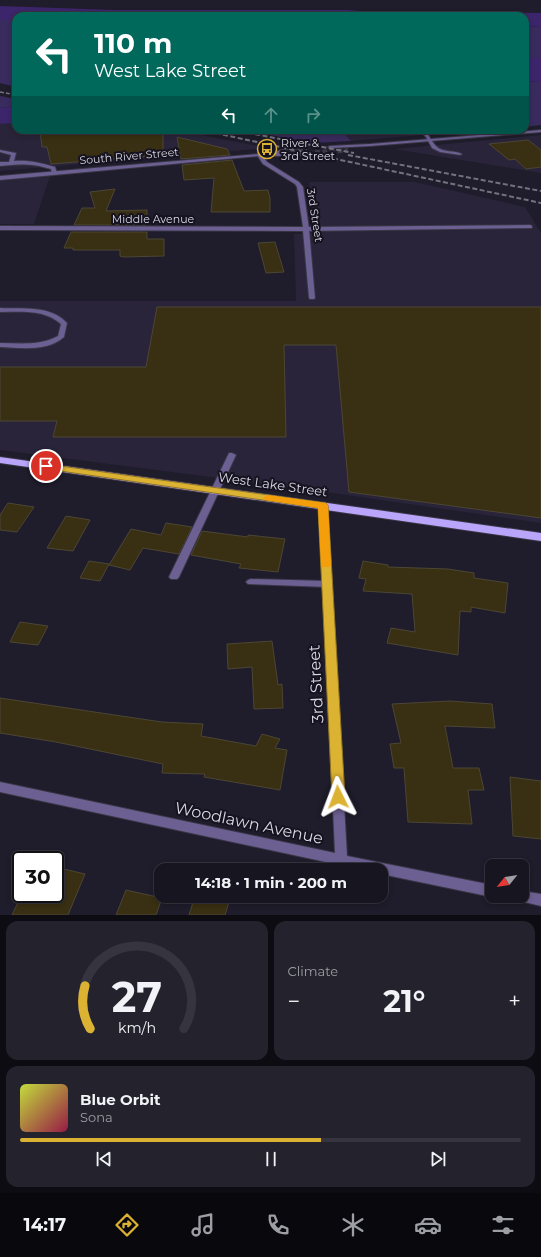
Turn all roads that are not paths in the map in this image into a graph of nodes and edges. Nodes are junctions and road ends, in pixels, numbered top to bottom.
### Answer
1 (541, 131) edge
2 (529, 132) edge
3 (426, 134) edge
4 (504, 134) edge
5 (430, 140) junction
6 (370, 146) junction
7 (330, 147) dead end
8 (348, 150) tunnel mouth
9 (0, 151) edge
10 (283, 151) tunnel mouth
11 (300, 154) tunnel mouth
12 (460, 154) dead end
13 (259, 155) junction
14 (11, 163) junction
15 (0, 164) edge
16 (54, 173) junction
17 (0, 178) edge
18 (0, 228) edge
19 (530, 228) dead end
20 (306, 229) junction
21 (312, 298) dead end
22 (0, 310) edge
23 (0, 345) edge
24 (232, 455) dead end
25 (0, 460) edge
26 (215, 490) junction
27 (323, 505) junction
28 (541, 537) edge
29 (174, 577) dead end
30 (250, 582) dead end
31 (327, 584) junction
32 (0, 787) edge
33 (342, 860) junction
34 (485, 889) edge
35 (529, 898) edge
36 (541, 900) edge

1 - 2 street
3 - 5 street
4 - 5 street
5 - 6 street
5 - 12 street
6 - 7 street
6 - 8 street
9 - 14 street
10 - 13 street, South River Street
11 - 13 street, South River Street
13 - 16 street, South River Street
13 - 20 street, 3rd Street
14 - 15 street
14 - 16 street
16 - 17 street, South River Street
18 - 20 street, Middle Avenue
19 - 20 street, Middle Avenue
20 - 21 street, 3rd Street
22 - 23 street
24 - 26 street
25 - 26 main road, West Lake Street
26 - 27 main road, West Lake Street
26 - 29 street
27 - 28 main road, West Lake Street
27 - 31 street, 3rd Street
30 - 31 street
31 - 33 street, 3rd Street
32 - 33 street, Woodlawn Avenue
33 - 34 street, Woodlawn Avenue
35 - 36 street

